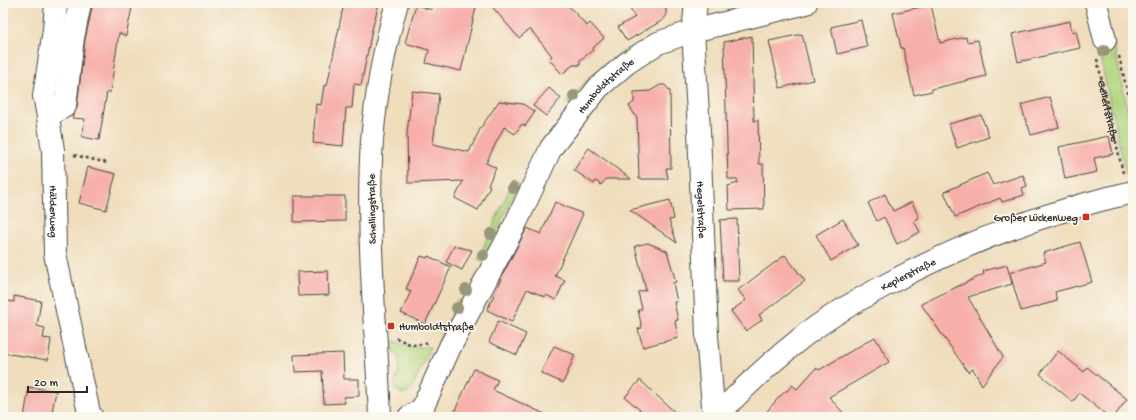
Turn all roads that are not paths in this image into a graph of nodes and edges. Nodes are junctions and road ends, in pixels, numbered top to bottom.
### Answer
1 (56, 3) edge
2 (80, 3) edge
3 (397, 3) edge
4 (696, 3) edge
5 (806, 3) edge
6 (1096, 3) edge
7 (693, 31) junction
8 (1105, 40) dead end
9 (46, 105) junction
10 (1133, 193) edge
11 (90, 416) edge
12 (380, 417) edge
13 (409, 417) edge
14 (715, 417) edge

1 - 9 street, Häldenweg
2 - 9 street
3 - 12 street, Schellingstraße
4 - 7 street, Hegelstraße
5 - 7 street, Humboldtstraße
6 - 8 street
7 - 13 street, Humboldtstraße
7 - 14 street, Hegelstraße
9 - 11 street, Häldenweg
10 - 14 street, Keplerstraße

